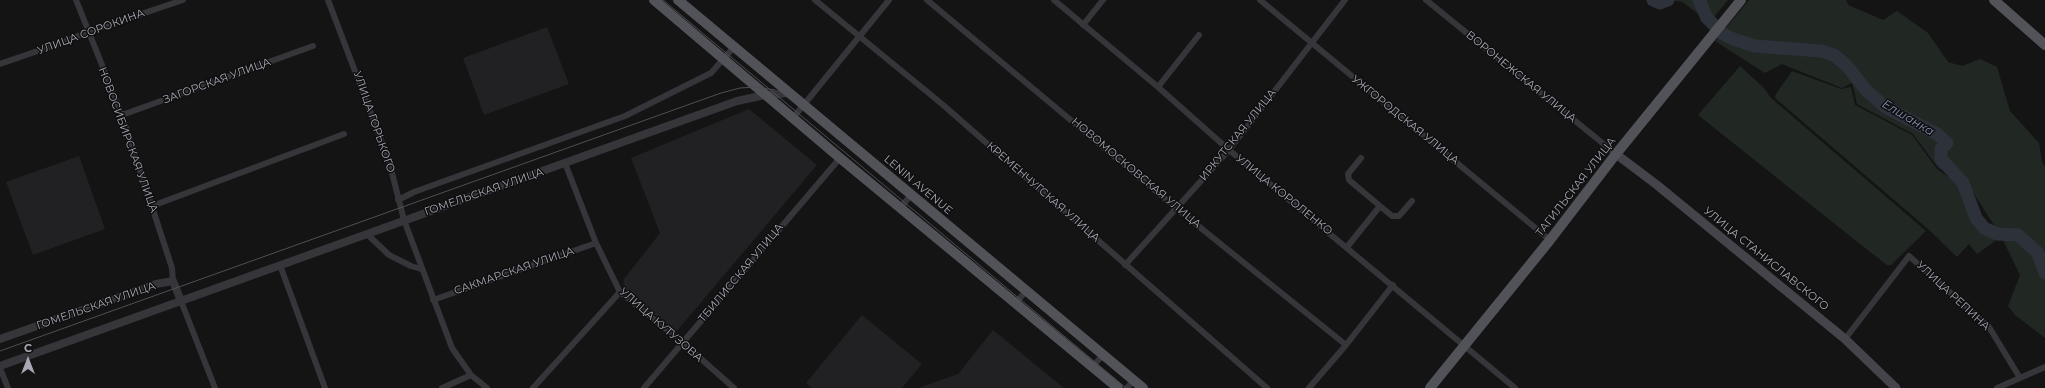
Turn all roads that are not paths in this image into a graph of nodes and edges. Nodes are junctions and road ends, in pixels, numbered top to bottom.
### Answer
1 (76, 0) edge
2 (183, 0) edge
3 (328, 0) edge
4 (654, 0) edge
5 (678, 0) edge
6 (815, 0) edge
7 (889, 0) edge
8 (927, 0) edge
9 (1054, 0) edge
10 (1103, 0) edge
11 (1260, 0) edge
12 (1345, 0) edge
13 (1426, 0) edge
14 (1741, 0) edge
15 (1994, 0) edge
16 (1083, 25) junction
17 (88, 32) junction
18 (1199, 35) dead end
19 (859, 37) junction
20 (1312, 43) junction
21 (2045, 45) edge
22 (313, 46) dead end
23 (734, 47) junction
24 (723, 59) junction
25 (0, 64) edge
26 (1158, 87) junction
27 (790, 93) junction
28 (765, 95) junction
29 (803, 105) junction
30 (122, 115) junction
31 (793, 118) junction
32 (344, 134) dead end
33 (1230, 150) junction
34 (1616, 154) junction
35 (840, 158) junction
36 (1361, 158) dead end
37 (565, 163) junction
38 (911, 194) junction
39 (398, 200) junction
40 (1412, 200) dead end
41 (152, 206) junction
42 (1380, 206) junction
43 (900, 208) junction
44 (1176, 208) junction
45 (404, 220) junction
46 (367, 234) junction
47 (1550, 240) junction
48 (596, 243) junction
49 (1347, 247) junction
50 (280, 265) junction
51 (1125, 265) junction
52 (421, 269) junction
53 (173, 281) junction
54 (1393, 286) junction
55 (1026, 291) junction
56 (620, 292) junction
57 (433, 300) junction
58 (181, 301) junction
59 (1015, 304) junction
60 (0, 339) edge
61 (1844, 339) junction
62 (682, 342) junction
63 (1346, 345) junction
64 (1464, 346) junction
65 (1102, 354) junction
66 (0, 367) edge
67 (1092, 367) junction
68 (2045, 367) edge
69 (471, 375) junction
70 (2020, 378) junction
71 (1130, 384) edge
72 (8, 388) edge
73 (214, 388) edge
74 (325, 388) edge
75 (442, 388) edge
76 (487, 388) edge
77 (533, 388) edge
78 (644, 388) edge
79 (734, 388) edge
80 (1118, 388) edge
81 (1143, 388) edge
82 (1267, 388) edge
83 (1309, 388) edge
84 (1430, 388) edge
85 (1515, 388) edge
86 (1896, 388) edge
87 (1997, 388) edge

1 - 17 street, НОВОСИБИРСКАЯ УЛИЦА
2 - 17 street, УЛИЦА СОРОКИНА
3 - 39 street, УЛИЦА ГОРЬКОГО
4 - 24 main road
5 - 23 main road, LENIN AVENUE
6 - 19 street, КРЕМЕНЧУГСКАЯ УЛИЦА
7 - 19 street
8 - 44 street, НОВОМОСКОВСКАЯ УЛИЦА
9 - 16 street, УЛИЦА КОРОЛЕНКО
10 - 16 street
11 - 20 street, УЖГОРОДСКАЯ УЛИЦА
12 - 20 street, ИРКУТСКАЯ УЛИЦА
13 - 34 street, ВОРОНЕЖСКАЯ УЛИЦА
14 - 34 main road, ТАГИЛЬСКАЯ УЛИЦА
15 - 21 main road
16 - 26 street, УЛИЦА КОРОЛЕНКО
17 - 25 street, УЛИЦА СОРОКИНА
17 - 30 street, НОВОСИБИРСКАЯ УЛИЦА
18 - 26 street
19 - 29 street
19 - 51 street, КРЕМЕНЧУГСКАЯ УЛИЦА
20 - 33 street, ИРКУТСКАЯ УЛИЦА
20 - 47 street, УЖГОРОДСКАЯ УЛИЦА
22 - 30 street, ЗАГОРСКАЯ УЛИЦА
23 - 24 street
23 - 27 main road, LENIN AVENUE
24 - 28 main road
24 - 39 street
26 - 33 street, УЛИЦА КОРОЛЕНКО
27 - 28 street, ГОМЕЛЬСКАЯ УЛИЦА
27 - 29 main road, LENIN AVENUE
28 - 31 main road
28 - 37 street, ГОМЕЛЬСКАЯ УЛИЦА
29 - 31 street
29 - 38 main road, LENIN AVENUE
30 - 41 street, НОВОСИБИРСКАЯ УЛИЦА
31 - 35 main road
32 - 41 street
33 - 44 street, ИРКУТСКАЯ УЛИЦА
33 - 49 street, УЛИЦА КОРОЛЕНКО
34 - 47 main road, ТАГИЛЬСКАЯ УЛИЦА
34 - 61 main road, УЛИЦА СТАНИСЛАВСКОГО
35 - 43 main road
35 - 62 street, ТБИЛИССКАЯ УЛИЦА
36 - 42 street
37 - 45 street, ГОМЕЛЬСКАЯ УЛИЦА
37 - 48 street, УЛИЦА КУТУЗОВА
38 - 43 street
38 - 55 main road, LENIN AVENUE
39 - 45 street, УЛИЦА ГОРЬКОГО
40 - 42 street
41 - 53 street, НОВОСИБИРСКАЯ УЛИЦА
42 - 49 street
43 - 59 main road
44 - 51 street, ИРКУТСКАЯ УЛИЦА
44 - 63 street, НОВОМОСКОВСКАЯ УЛИЦА
45 - 46 street, ГОМЕЛЬСКАЯ УЛИЦА
45 - 52 street, УЛИЦА ГОРЬКОГО
46 - 50 street, ГОМЕЛЬСКАЯ УЛИЦА
46 - 52 street
47 - 64 main road, ТАГИЛЬСКАЯ УЛИЦА
48 - 56 street, УЛИЦА КУТУЗОВА
48 - 57 street, САКМАРСКАЯ УЛИЦА
49 - 54 street, УЛИЦА КОРОЛЕНКО
50 - 58 street, ГОМЕЛЬСКАЯ УЛИЦА
50 - 74 street
51 - 82 street, КРЕМЕНЧУГСКАЯ УЛИЦА
52 - 57 street, УЛИЦА ГОРЬКОГО
53 - 58 street
53 - 60 street, ГОМЕЛЬСКАЯ УЛИЦА
54 - 63 street
54 - 64 street, УЛИЦА КОРОЛЕНКО
55 - 59 street
55 - 65 main road, LENIN AVENUE
56 - 62 street, УЛИЦА КУТУЗОВА
56 - 77 street
57 - 69 street, УЛИЦА ГОРЬКОГО
58 - 66 street, ГОМЕЛЬСКАЯ УЛИЦА
58 - 73 street
59 - 67 main road
61 - 70 street, УЛИЦА РЕПИНА
61 - 86 main road, УЛИЦА СТАНИСЛАВСКОГО
62 - 78 street, ТБИЛИССКАЯ УЛИЦА
62 - 79 street, УЛИЦА КУТУЗОВА
63 - 83 street
64 - 84 main road, ТАГИЛЬСКАЯ УЛИЦА
64 - 85 street, УЛИЦА КОРОЛЕНКО
65 - 67 street
65 - 71 main road, LENIN AVENUE
66 - 72 street
67 - 80 main road
68 - 70 street
69 - 75 street
69 - 76 street, УЛИЦА ГОРЬКОГО
70 - 87 street
71 - 81 main road, LENIN AVENUE

